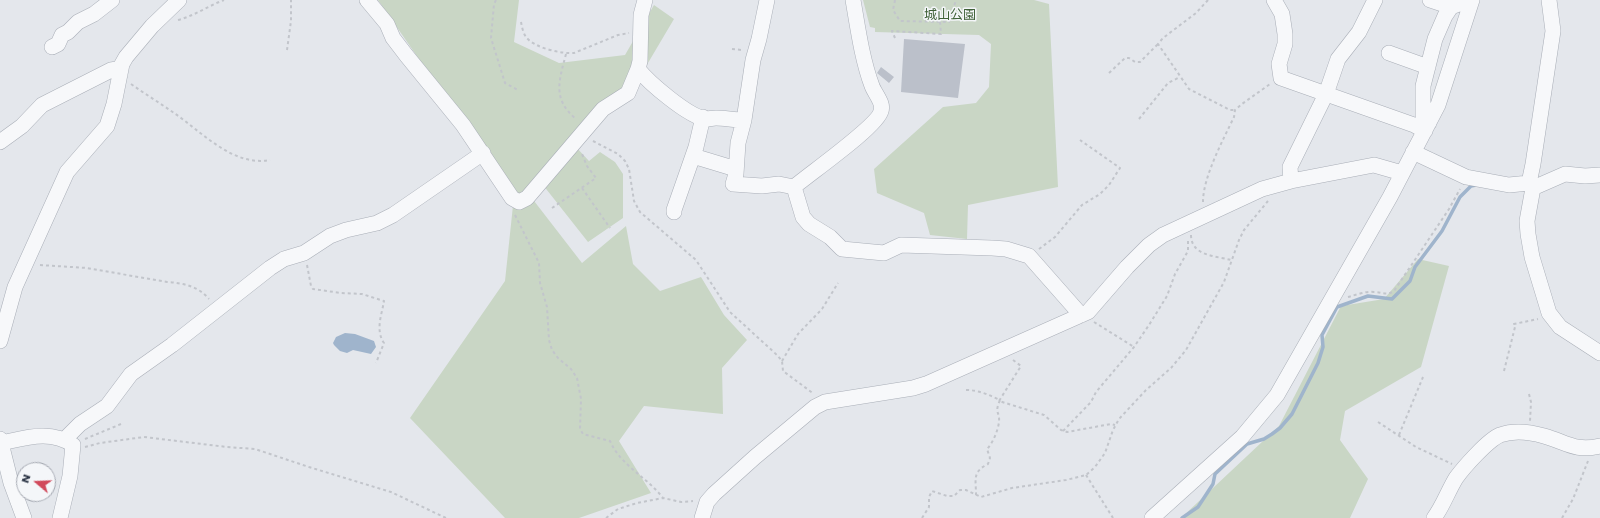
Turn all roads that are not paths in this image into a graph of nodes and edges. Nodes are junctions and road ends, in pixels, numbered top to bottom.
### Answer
1 (112, 0) edge
2 (179, 0) edge
3 (367, 0) edge
4 (645, 0) edge
5 (767, 0) edge
6 (853, 0) edge
7 (1274, 0) edge
8 (1375, 0) edge
9 (1430, 0) edge
10 (1549, 0) edge
11 (1472, 1) edge
12 (1451, 7) junction
13 (52, 47) dead end
14 (1389, 53) dead end
15 (1428, 67) junction
16 (638, 69) junction
17 (120, 76) junction
18 (1326, 94) junction
19 (703, 118) junction
20 (744, 120) junction
21 (1427, 127) junction
22 (0, 142) edge
23 (1413, 152) junction
24 (483, 153) junction
25 (693, 156) junction
26 (736, 168) junction
27 (1402, 174) junction
28 (1600, 175) edge
29 (1291, 181) junction
30 (1531, 186) junction
31 (794, 187) junction
32 (674, 212) dead end
33 (1083, 314) junction
34 (0, 341) edge
35 (1600, 353) edge
36 (0, 441) edge
37 (70, 445) junction
38 (1596, 447) edge
39 (24, 518) edge
40 (60, 518) edge
41 (702, 518) edge
42 (1152, 518) edge
43 (1434, 518) edge

1 - 13 street
2 - 17 street
3 - 24 street
4 - 16 street
5 - 20 street
6 - 31 street
7 - 18 street
8 - 18 street
9 - 12 street
10 - 30 street
11 - 12 street
11 - 21 street
12 - 15 street
14 - 15 street
15 - 21 street
16 - 19 street
16 - 24 street
17 - 22 street
17 - 34 street
18 - 21 street
18 - 29 street
19 - 20 street
19 - 25 street
20 - 26 street
21 - 23 street
23 - 27 street
23 - 30 street
24 - 37 street
25 - 26 street
25 - 32 street
26 - 31 street
27 - 29 street
27 - 42 street
28 - 30 street
29 - 33 street
30 - 35 street
31 - 33 street
33 - 41 street
36 - 37 street
36 - 39 street
37 - 40 street
38 - 43 street

